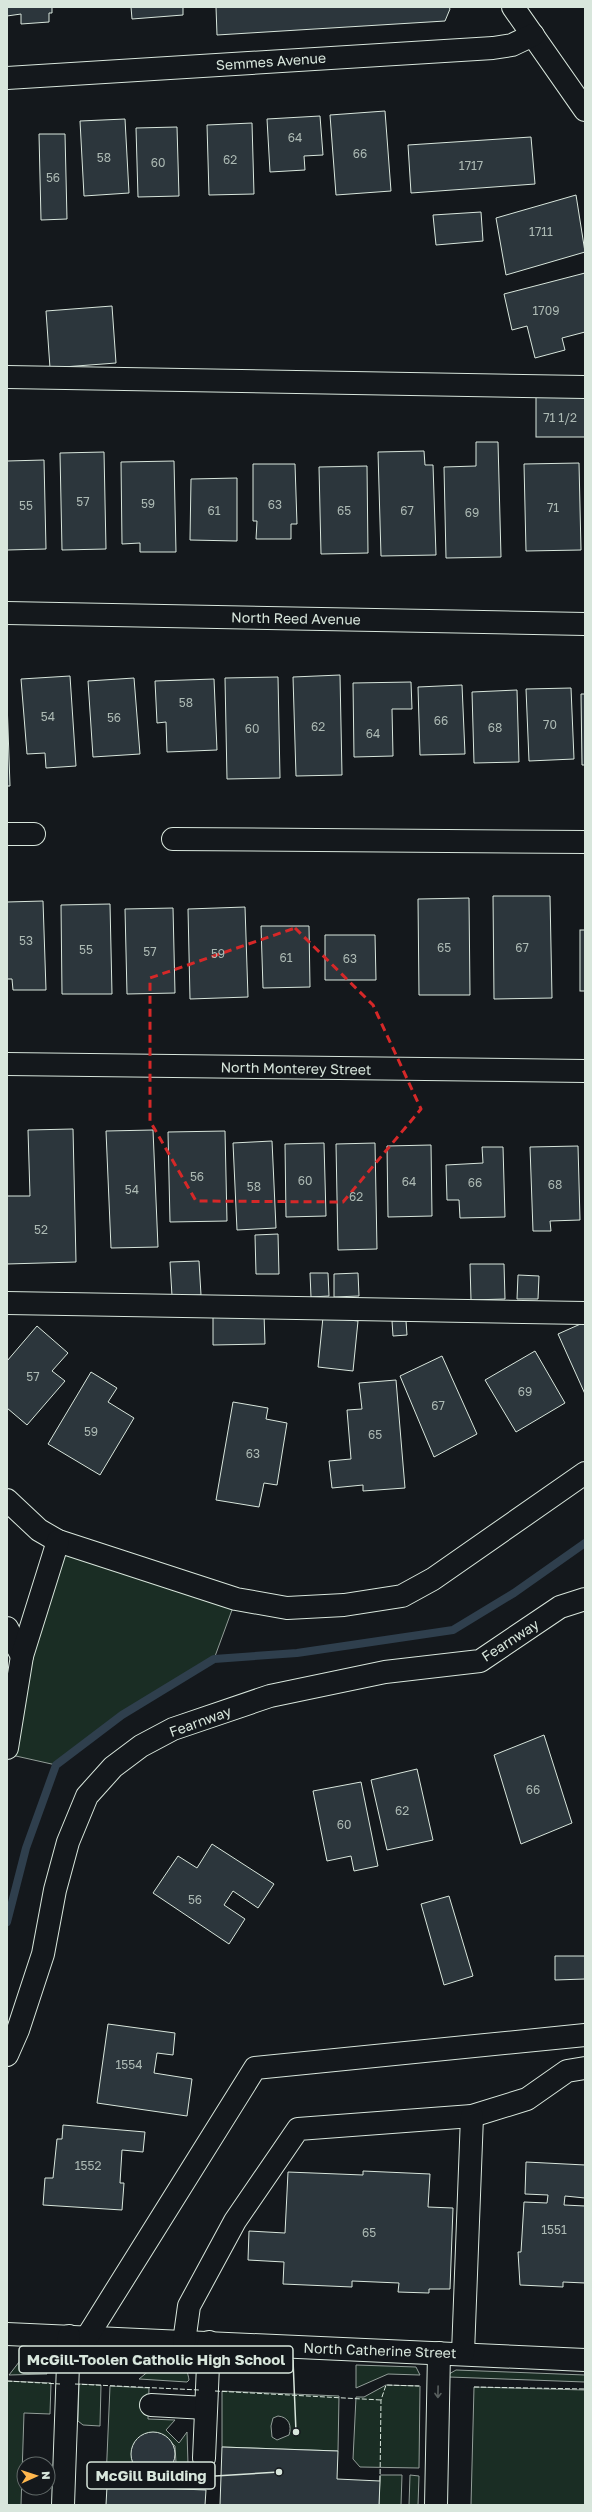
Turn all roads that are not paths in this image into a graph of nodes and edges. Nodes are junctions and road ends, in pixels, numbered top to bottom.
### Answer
1 (513, 7) edge
2 (534, 35) junction
3 (7, 78) edge
4 (585, 110) edge
5 (7, 377) edge
6 (585, 387) edge
7 (7, 613) edge
8 (585, 624) edge
9 (7, 834) edge
10 (34, 834) dead end
11 (173, 839) dead end
12 (585, 842) edge
13 (7, 1064) edge
14 (585, 1072) edge
15 (7, 1303) edge
16 (585, 1314) edge
17 (585, 1473) edge
18 (7, 1500) edge
19 (58, 1541) junction
20 (585, 1599) edge
21 (7, 1628) edge
22 (22, 1656) junction
23 (7, 1748) edge
24 (585, 2035) edge
25 (7, 2054) edge
26 (585, 2068) edge
27 (472, 2116) junction
28 (7, 2334) edge
29 (78, 2337) junction
30 (184, 2342) junction
31 (209, 2342) junction
32 (439, 2353) junction
33 (463, 2353) junction
34 (585, 2360) edge
35 (151, 2405) dead end
36 (206, 2408) junction
37 (204, 2458) dead end
38 (63, 2505) edge
39 (436, 2505) edge

1 - 2 street
2 - 3 street, Semmes Avenue
2 - 4 street
5 - 6 street
7 - 8 street, North Reed Avenue
9 - 10 street
11 - 12 street
13 - 14 street, North Monterey Street
15 - 16 street
17 - 19 street
18 - 19 street
19 - 22 street
20 - 25 street, Fearnway
21 - 22 street
22 - 23 street
24 - 29 street
26 - 27 street
27 - 30 street
27 - 33 street
28 - 29 street, North Catherine Street
29 - 30 street, North Catherine Street
29 - 38 street
30 - 31 street, North Catherine Street
31 - 32 street, North Catherine Street
31 - 36 street
32 - 33 street, North Catherine Street
32 -> 39 street
33 - 34 street, North Catherine Street
35 - 36 street
36 - 37 street

